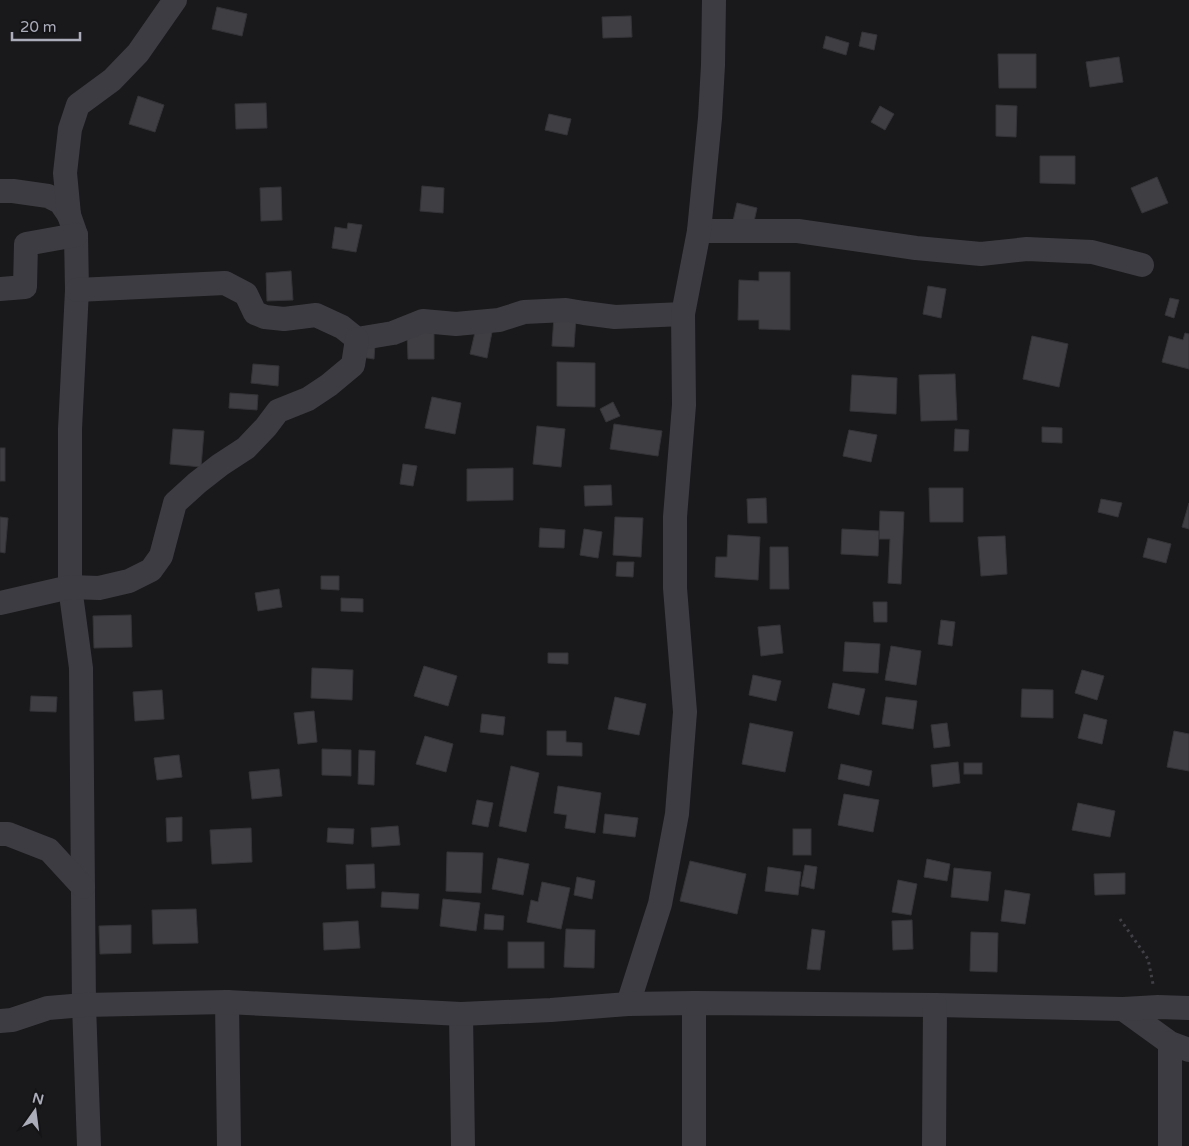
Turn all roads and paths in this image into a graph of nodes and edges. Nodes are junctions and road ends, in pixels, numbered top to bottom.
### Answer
1 (174, 0) edge
2 (714, 0) edge
3 (0, 191) edge
4 (73, 225) junction
5 (699, 231) junction
6 (1142, 265) dead end
7 (0, 289) edge
8 (77, 290) junction
9 (683, 314) junction
10 (357, 339) junction
11 (70, 586) junction
12 (0, 603) edge
13 (0, 834) edge
14 (83, 887) junction
15 (1120, 919) dead end
16 (227, 1002) junction
17 (694, 1003) junction
18 (628, 1004) junction
19 (84, 1005) junction
20 (935, 1006) junction
21 (1158, 1007) junction
22 (1189, 1008) edge
23 (1123, 1009) junction
24 (461, 1014) junction
25 (0, 1022) edge
26 (1180, 1046) edge
27 (89, 1146) edge
28 (229, 1146) edge
29 (463, 1146) edge
30 (694, 1146) edge
31 (934, 1146) edge
32 (1170, 1146) edge

1 - 4 street
2 - 5 street
3 - 4 street
4 - 7 street
4 - 8 street
5 - 6 street
5 - 9 street
8 - 10 street
8 - 11 street
9 - 10 street
9 - 18 street
10 - 11 street
11 - 12 street
11 - 14 street
13 - 14 street
14 - 19 street
15 - 21 path
16 - 19 street
16 - 24 street
16 - 28 street
17 - 18 street
17 - 20 street
17 - 30 street
18 - 24 street
19 - 25 street
19 - 27 street
20 - 23 street
20 - 31 street
21 - 22 street
21 - 23 street
23 - 26 street
24 - 29 street
26 - 32 street

